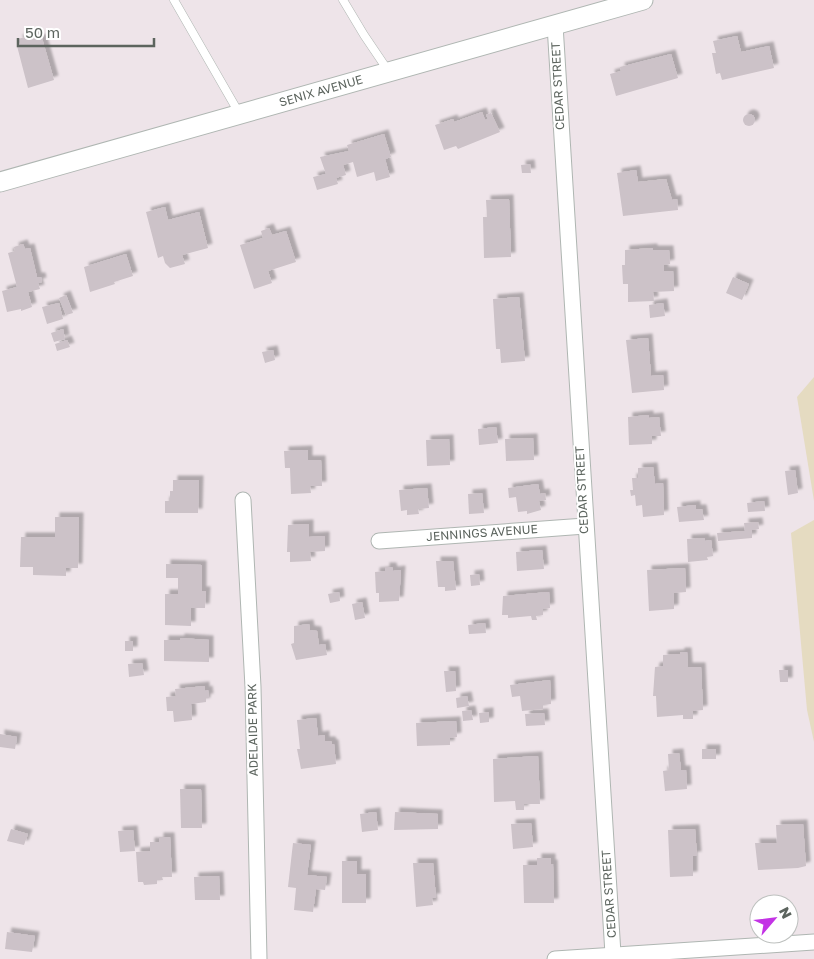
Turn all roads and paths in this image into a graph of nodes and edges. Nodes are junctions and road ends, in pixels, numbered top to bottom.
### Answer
1 (174, 0) edge
2 (343, 0) edge
3 (643, 0) edge
4 (554, 25) junction
5 (389, 72) junction
6 (240, 114) junction
7 (0, 182) edge
8 (243, 500) dead end
9 (584, 526) junction
10 (379, 540) dead end
11 (814, 942) edge
12 (613, 954) junction
13 (663, 956) edge
14 (258, 959) edge
15 (555, 959) edge

1 - 6 lane
2 - 5 lane
3 - 4 street, SENIX AVENUE
4 - 5 street, SENIX AVENUE
4 - 9 street, CEDAR STREET
5 - 6 street, SENIX AVENUE
6 - 7 street, SENIX AVENUE
8 - 14 street, ADELAIDE PARK
9 - 10 street, JENNINGS AVENUE
9 - 12 street, CEDAR STREET
11 - 13 street
12 - 13 street
12 - 15 street

